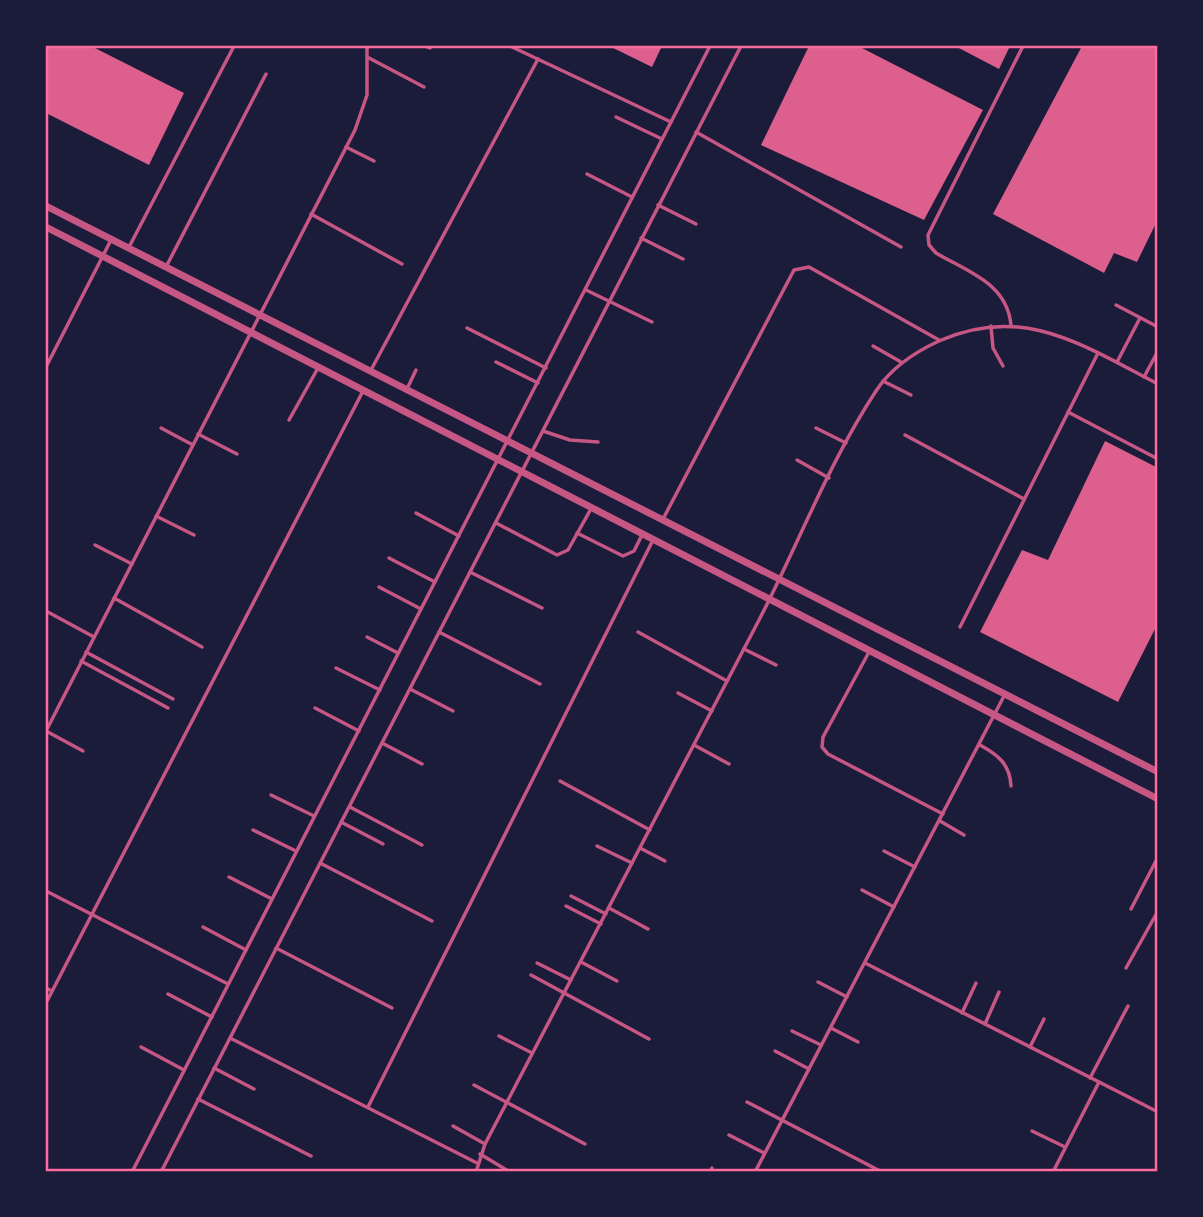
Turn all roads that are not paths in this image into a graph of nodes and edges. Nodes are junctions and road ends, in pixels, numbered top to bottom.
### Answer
1 (234, 46) edge
2 (367, 46) edge
3 (510, 46) edge
4 (710, 46) edge
5 (741, 46) edge
6 (1023, 46) edge
7 (369, 58) junction
8 (538, 59) junction
9 (266, 75) dead end
10 (424, 87) dead end
11 (616, 117) dead end
12 (671, 122) junction
13 (696, 132) junction
14 (662, 139) junction
15 (346, 147) junction
16 (374, 161) dead end
17 (587, 174) dead end
18 (633, 197) junction
19 (658, 205) junction
20 (46, 206) edge
21 (311, 214) junction
22 (696, 224) dead end
23 (46, 227) edge
24 (641, 238) junction
25 (111, 240) junction
26 (901, 247) dead end
27 (128, 249) junction
28 (102, 257) junction
29 (683, 259) dead end
30 (402, 264) dead end
31 (165, 268) junction
32 (586, 290) junction
33 (608, 300) junction
34 (1116, 305) dead end
35 (260, 315) junction
36 (1140, 318) junction
37 (652, 322) dead end
38 (1011, 325) junction
39 (991, 326) junction
40 (1157, 327) edge
41 (467, 328) dead end
42 (250, 333) junction
43 (939, 340) junction
44 (873, 346) dead end
45 (1157, 351) edge
46 (1098, 354) junction
47 (496, 362) dead end
48 (902, 363) junction
49 (1116, 363) junction
50 (47, 365) dead end
51 (1003, 366) dead end
52 (318, 368) junction
53 (546, 368) junction
54 (371, 370) junction
55 (416, 370) dead end
56 (1144, 377) junction
57 (883, 381) junction
58 (538, 383) junction
59 (1157, 384) edge
60 (407, 389) junction
61 (363, 391) junction
62 (911, 395) dead end
63 (1068, 412) junction
64 (289, 420) dead end
65 (161, 428) dead end
66 (816, 428) dead end
67 (543, 431) junction
68 (198, 434) junction
69 (905, 435) dead end
70 (509, 440) junction
71 (598, 442) dead end
72 (846, 443) junction
73 (193, 445) junction
74 (533, 452) junction
75 (237, 454) dead end
76 (499, 459) junction
77 (1157, 459) edge
78 (797, 460) dead end
79 (523, 470) junction
80 (829, 478) junction
81 (1024, 499) junction
82 (592, 507) junction
83 (416, 513) dead end
84 (156, 516) junction
85 (663, 519) junction
86 (496, 523) junction
87 (577, 533) junction
88 (643, 534) junction
89 (194, 535) dead end
90 (459, 536) junction
91 (654, 539) junction
92 (96, 545) dead end
93 (389, 558) dead end
94 (132, 564) junction
95 (470, 572) junction
96 (779, 580) junction
97 (435, 582) junction
98 (379, 587) dead end
99 (114, 598) junction
100 (769, 600) junction
101 (542, 608) dead end
102 (421, 609) junction
103 (46, 611) edge
104 (960, 627) dead end
105 (439, 632) junction
106 (638, 632) dead end
107 (94, 637) junction
108 (367, 637) dead end
109 (202, 647) dead end
110 (744, 649) junction
111 (869, 651) junction
112 (86, 652) junction
113 (398, 653) junction
114 (81, 661) junction
115 (776, 665) dead end
116 (336, 668) dead end
117 (727, 681) junction
118 (540, 684) dead end
119 (410, 689) junction
120 (380, 690) junction
121 (678, 692) dead end
122 (1004, 696) junction
123 (173, 699) dead end
124 (168, 708) dead end
125 (315, 708) dead end
126 (453, 711) dead end
127 (712, 711) junction
128 (995, 716) junction
129 (46, 731) edge
130 (359, 731) junction
131 (382, 743) junction
132 (694, 745) junction
133 (980, 745) junction
134 (83, 751) dead end
135 (422, 764) dead end
136 (729, 764) dead end
137 (1157, 772) edge
138 (559, 781) dead end
139 (1011, 786) dead end
140 (271, 795) dead end
141 (1157, 799) edge
142 (349, 807) junction
143 (943, 814) junction
144 (314, 816) junction
145 (940, 821) junction
146 (341, 822) junction
147 (253, 830) dead end
148 (650, 830) junction
149 (964, 835) dead end
150 (383, 844) dead end
151 (422, 845) dead end
152 (597, 846) dead end
153 (640, 848) junction
154 (296, 851) junction
155 (884, 851) dead end
156 (1157, 857) edge
157 (665, 861) dead end
158 (320, 863) junction
159 (632, 863) junction
160 (915, 867) junction
161 (229, 877) dead end
162 (862, 890) dead end
163 (46, 891) edge
164 (571, 897) dead end
165 (272, 899) junction
166 (566, 906) dead end
167 (894, 907) junction
168 (609, 908) junction
169 (1131, 909) dead end
170 (1157, 911) edge
171 (606, 914) junction
172 (92, 916) junction
173 (432, 921) dead end
174 (601, 924) junction
175 (203, 927) dead end
176 (648, 929) dead end
177 (276, 948) junction
178 (246, 950) junction
179 (581, 961) junction
180 (537, 963) dead end
181 (865, 963) junction
182 (1126, 968) dead end
183 (531, 975) dead end
184 (571, 980) junction
185 (617, 981) dead end
186 (818, 982) dead end
187 (976, 983) dead end
188 (228, 984) junction
189 (46, 988) edge
190 (52, 991) junction
191 (565, 992) junction
192 (999, 992) dead end
193 (168, 994) dead end
194 (847, 997) junction
195 (46, 1003) edge
196 (1128, 1006) dead end
197 (392, 1008) dead end
198 (962, 1013) junction
199 (212, 1017) junction
200 (1044, 1018) dead end
201 (985, 1024) junction
202 (831, 1028) junction
203 (792, 1031) dead end
204 (499, 1036) dead end
205 (230, 1038) junction
206 (649, 1039) dead end
207 (858, 1042) dead end
208 (822, 1045) junction
209 (141, 1047) dead end
210 (1030, 1047) junction
211 (775, 1051) dead end
212 (533, 1053) junction
213 (214, 1068) junction
214 (810, 1069) junction
215 (184, 1070) junction
216 (1090, 1078) junction
217 (1099, 1082) junction
218 (474, 1085) dead end
219 (254, 1089) dead end
220 (198, 1099) junction
221 (507, 1102) junction
222 (747, 1102) dead end
223 (368, 1107) junction
224 (1157, 1112) edge
225 (783, 1120) junction
226 (453, 1126) dead end
227 (1032, 1131) dead end
228 (729, 1135) dead end
229 (485, 1144) junction
230 (584, 1144) dead end
231 (1065, 1147) junction
232 (480, 1154) junction
233 (765, 1154) junction
234 (311, 1156) dead end
235 (477, 1163) junction
236 (1054, 1169) edge
237 (132, 1171) edge
238 (161, 1171) edge
239 (476, 1171) edge
240 (510, 1171) edge
241 (755, 1171) edge
242 (882, 1171) edge
243 (1063, 1171) edge

1 - 27 lane
2 - 7 lane
3 - 8 lane
4 - 12 lane
5 - 13 lane
6 - 38 lane
7 - 10 lane
7 - 15 lane
8 - 12 lane
8 - 54 lane
9 - 31 lane
11 - 14 lane
12 - 14 lane
13 - 19 lane
13 - 26 lane
14 - 18 lane
15 - 16 lane
15 - 21 lane
17 - 18 lane
18 - 32 lane
19 - 22 lane
19 - 24 lane
20 - 25 street
21 - 30 lane
21 - 35 lane
23 - 28 street
24 - 29 lane
24 - 33 lane
25 - 27 street
25 - 28 lane
27 - 31 street
28 - 42 street
28 - 50 lane
31 - 35 street
32 - 33 lane
32 - 53 lane
33 - 37 lane
33 - 67 lane
34 - 36 lane
35 - 42 lane
35 - 54 street
36 - 40 lane
36 - 49 lane
38 - 39 lane
38 - 46 lane
39 - 43 lane
39 - 51 lane
41 - 53 lane
42 - 52 street
42 - 68 lane
43 - 48 lane
43 - 85 lane
44 - 48 lane
45 - 56 lane
46 - 49 lane
46 - 63 lane
47 - 58 lane
48 - 57 lane
49 - 56 lane
52 - 61 street
52 - 64 lane
53 - 58 lane
54 - 60 street
55 - 60 lane
56 - 59 lane
57 - 62 lane
57 - 72 lane
58 - 70 lane
60 - 70 street
61 - 76 street
61 - 172 lane
63 - 77 lane
63 - 81 lane
65 - 73 lane
66 - 72 lane
67 - 71 lane
67 - 74 lane
68 - 73 lane
68 - 75 lane
69 - 81 lane
70 - 74 street
70 - 76 lane
72 - 80 lane
73 - 84 lane
74 - 79 lane
74 - 85 street
76 - 79 street
76 - 90 lane
78 - 80 lane
79 - 82 street
79 - 86 lane
80 - 96 lane
81 - 104 lane
82 - 87 lane
82 - 88 street
83 - 90 lane
84 - 89 lane
84 - 94 lane
85 - 96 street
86 - 87 lane
86 - 95 lane
87 - 88 lane
88 - 91 street
90 - 97 lane
91 - 100 street
91 - 223 lane
92 - 94 lane
93 - 97 lane
94 - 99 lane
95 - 101 lane
95 - 105 lane
96 - 100 lane
96 - 122 street
97 - 102 lane
98 - 102 lane
99 - 107 lane
99 - 109 lane
100 - 110 lane
100 - 111 street
102 - 113 lane
103 - 107 lane
105 - 118 lane
105 - 119 lane
106 - 117 lane
107 - 112 lane
108 - 113 lane
110 - 115 lane
110 - 117 lane
111 - 128 street
111 - 143 lane
112 - 114 lane
112 - 123 lane
113 - 120 lane
114 - 124 lane
114 - 129 lane
116 - 120 lane
117 - 127 lane
119 - 126 lane
119 - 131 lane
120 - 130 lane
121 - 127 lane
122 - 128 lane
122 - 137 street
125 - 130 lane
127 - 132 lane
128 - 133 lane
128 - 141 street
129 - 134 lane
130 - 144 lane
131 - 135 lane
131 - 142 lane
132 - 136 lane
132 - 148 lane
133 - 139 lane
133 - 143 lane
138 - 148 lane
140 - 144 lane
142 - 146 lane
142 - 151 lane
143 - 145 lane
144 - 154 lane
145 - 149 lane
145 - 160 lane
146 - 150 lane
146 - 158 lane
147 - 154 lane
148 - 153 lane
152 - 159 lane
153 - 157 lane
153 - 159 lane
154 - 165 lane
155 - 160 lane
156 - 169 lane
158 - 173 lane
158 - 177 lane
159 - 168 lane
160 - 167 lane
161 - 165 lane
162 - 167 lane
163 - 172 lane
164 - 171 lane
165 - 178 lane
166 - 174 lane
167 - 181 lane
168 - 171 lane
168 - 176 lane
170 - 182 lane
171 - 174 lane
172 - 188 lane
172 - 190 lane
174 - 179 lane
175 - 178 lane
177 - 197 lane
177 - 205 lane
178 - 188 lane
179 - 184 lane
179 - 185 lane
180 - 184 lane
181 - 194 lane
181 - 198 lane
183 - 191 lane
184 - 191 lane
186 - 194 lane
187 - 198 lane
188 - 199 lane
189 - 190 lane
190 - 195 lane
191 - 206 lane
191 - 212 lane
192 - 201 lane
193 - 199 lane
194 - 202 lane
196 - 216 lane
198 - 201 lane
199 - 215 lane
200 - 210 lane
201 - 210 lane
202 - 207 lane
202 - 208 lane
203 - 208 lane
204 - 212 lane
205 - 213 lane
205 - 223 lane
208 - 214 lane
209 - 215 lane
210 - 216 lane
211 - 214 lane
212 - 221 lane
213 - 219 lane
213 - 220 lane
214 - 225 lane
215 - 237 lane
216 - 217 lane
217 - 224 lane
217 - 231 lane
218 - 221 lane
220 - 234 lane
220 - 238 lane
221 - 229 lane
221 - 230 lane
222 - 225 lane
223 - 235 lane
225 - 233 lane
225 - 242 lane
226 - 229 lane
227 - 231 lane
228 - 233 lane
229 - 232 lane
231 - 236 lane
232 - 235 lane
232 - 240 lane
233 - 241 lane
235 - 239 lane
236 - 243 lane

